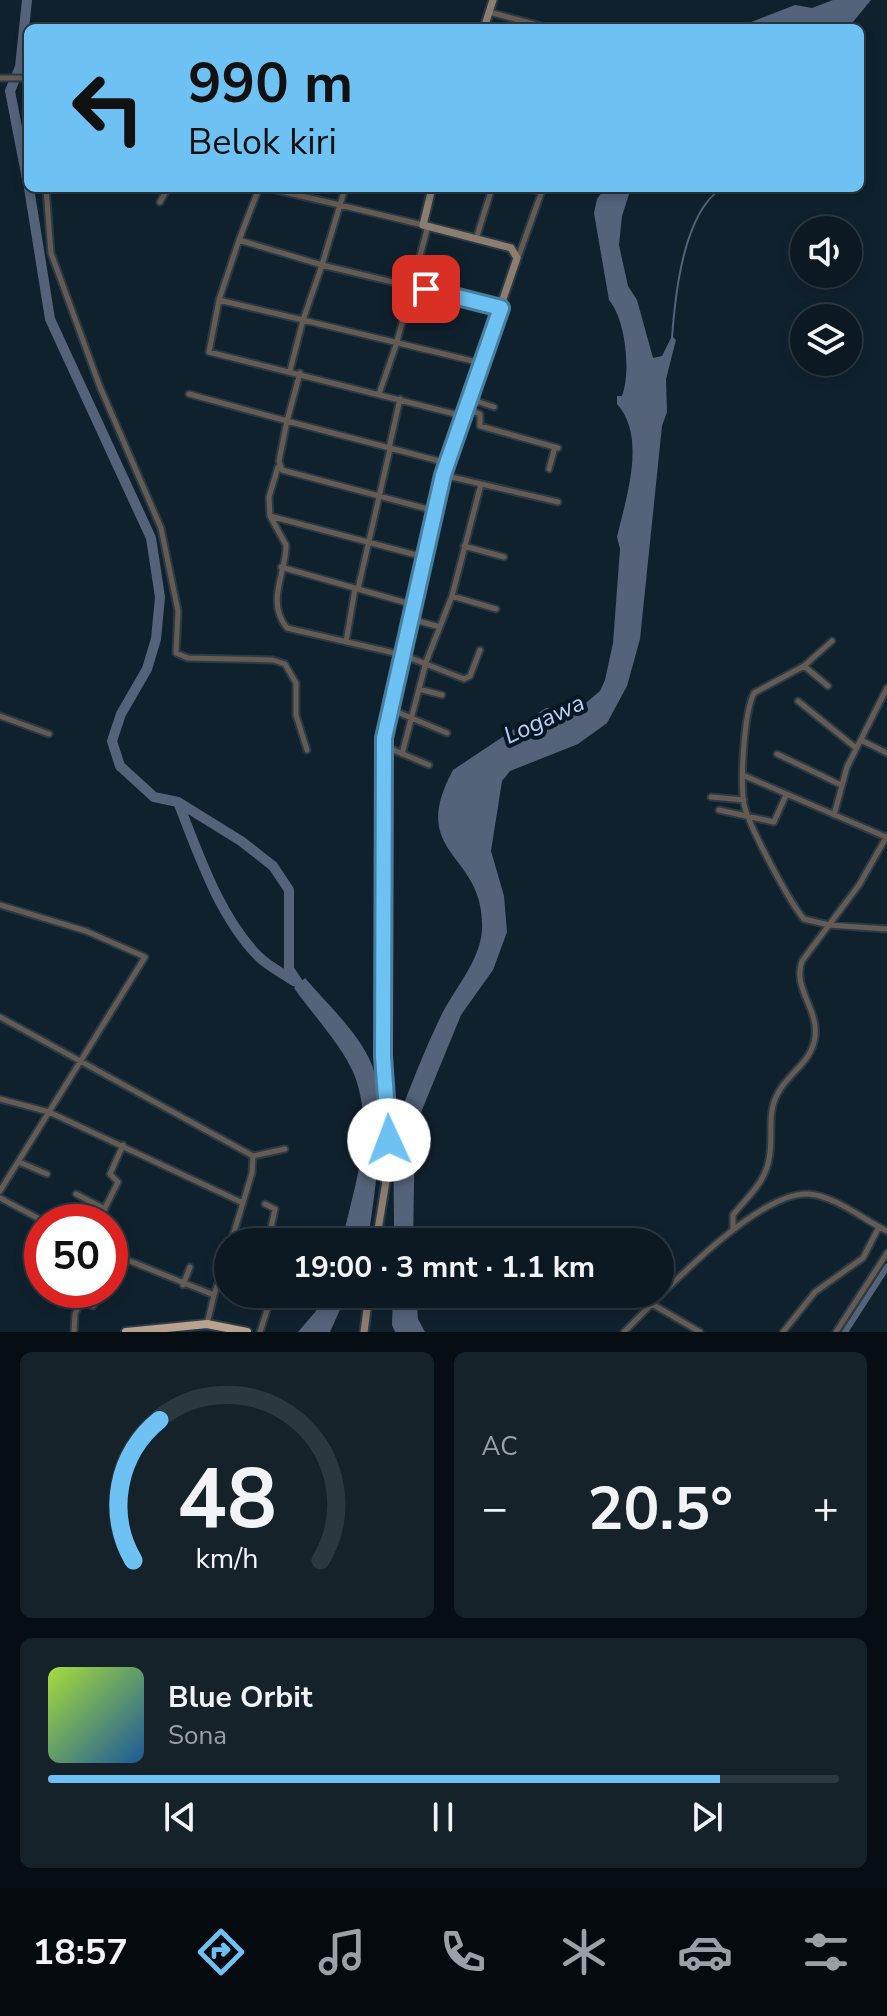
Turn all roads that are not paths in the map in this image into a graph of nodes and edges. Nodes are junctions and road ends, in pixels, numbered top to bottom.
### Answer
1 (493, 0) edge
2 (489, 12) junction
3 (485, 24) edge
4 (534, 24) edge
5 (4, 78) edge
6 (24, 78) edge
7 (46, 192) edge
8 (166, 192) edge
9 (257, 192) edge
10 (284, 192) edge
11 (344, 192) edge
12 (431, 192) edge
13 (491, 192) edge
14 (541, 192) edge
15 (160, 202) dead end
16 (340, 205) junction
17 (425, 226) junction
18 (476, 239) junction
19 (239, 240) junction
20 (517, 258) junction
21 (322, 265) junction
22 (413, 286) junction
23 (219, 300) junction
24 (501, 308) junction
25 (303, 320) junction
26 (396, 345) junction
27 (482, 363) junction
28 (290, 371) junction
29 (300, 373) junction
30 (189, 394) dead end
31 (379, 394) junction
32 (400, 399) junction
33 (470, 399) junction
34 (494, 407) dead end
35 (465, 413) junction
36 (287, 421) junction
37 (390, 449) junction
38 (447, 463) junction
39 (279, 466) junction
40 (549, 469) dead end
41 (443, 475) junction
42 (481, 484) junction
43 (379, 497) junction
44 (558, 502) dead end
45 (435, 511) junction
46 (270, 516) junction
47 (368, 542) junction
48 (464, 546) junction
49 (504, 557) dead end
50 (425, 558) junction
51 (281, 567) junction
52 (356, 589) junction
53 (452, 596) junction
54 (414, 605) junction
55 (496, 609) dead end
56 (411, 619) junction
57 (440, 627) junction
58 (832, 641) dead end
59 (346, 642) junction
60 (480, 650) dead end
61 (403, 655) junction
62 (426, 662) junction
63 (806, 668) junction
64 (828, 686) dead end
65 (887, 688) edge
66 (419, 689) junction
67 (442, 695) dead end
68 (798, 701) dead end
69 (390, 709) junction
70 (0, 716) edge
71 (413, 717) junction
72 (447, 733) dead end
73 (49, 734) dead end
74 (861, 740) junction
75 (384, 746) junction
76 (856, 748) junction
77 (307, 750) dead end
78 (887, 753) edge
79 (402, 754) junction
80 (777, 754) dead end
81 (429, 765) dead end
82 (747, 776) junction
83 (841, 785) junction
84 (786, 795) junction
85 (711, 797) dead end
86 (744, 800) junction
87 (719, 810) dead end
88 (834, 815) junction
89 (753, 819) junction
90 (887, 837) edge
91 (0, 905) edge
92 (831, 923) junction
93 (887, 929) edge
94 (0, 1017) edge
95 (80, 1064) junction
96 (0, 1099) edge
97 (49, 1112) junction
98 (123, 1145) junction
99 (285, 1149) dead end
100 (253, 1156) junction
101 (19, 1162) junction
102 (47, 1174) dead end
103 (0, 1191) edge
104 (76, 1194) dead end
105 (0, 1198) edge
106 (243, 1203) junction
107 (95, 1204) edge
108 (107, 1204) edge
109 (265, 1204) dead end
110 (24, 1211) edge
111 (235, 1228) edge
112 (271, 1228) edge
113 (378, 1228) edge
114 (883, 1229) edge
115 (733, 1230) junction
116 (887, 1253) edge
117 (128, 1261) edge
118 (190, 1267) dead end
119 (674, 1284) edge
120 (183, 1285) junction
121 (214, 1295) joint
122 (78, 1308) edge
123 (268, 1308) edge
124 (367, 1308) edge
125 (648, 1308) edge
126 (659, 1308) edge
127 (207, 1324) junction
128 (74, 1332) edge
129 (126, 1332) edge
130 (247, 1332) edge
131 (260, 1332) edge
132 (364, 1332) edge
133 (624, 1332) edge
134 (700, 1332) edge
135 (783, 1332) edge
136 (836, 1332) edge

1 - 2 main road
2 - 3 main road
2 - 4 street
5 - 6 street
7 - 77 street
8 - 15 street
9 - 19 street
10 - 16 street
11 - 16 street
12 - 17 main road
13 - 18 street
14 - 20 street
16 - 17 street
16 - 21 street
17 - 18 main road
17 - 22 street
18 - 20 main road
19 - 21 street
19 - 23 street
20 - 24 main road
21 - 22 street
21 - 25 street
22 - 24 street
22 - 26 street
23 - 25 street
23 - 28 street
24 - 27 main road
25 - 26 street
25 - 28 street
26 - 27 street
26 - 31 street
27 - 33 main road
28 - 29 street
29 - 31 street
29 - 36 street
30 - 36 street
31 - 32 street
32 - 35 street
32 - 37 street
33 - 34 street
33 - 35 main road
35 - 38 main road
35 - 40 street
36 - 37 street
36 - 39 street
37 - 38 street
37 - 43 street
38 - 41 main road
39 - 43 street
39 - 46 street
41 - 42 street
41 - 45 main road
42 - 44 street
42 - 48 street
43 - 45 street
43 - 47 street
45 - 50 main road
46 - 47 street
46 - 51 street
47 - 50 street
47 - 52 street
48 - 49 street
48 - 53 street
50 - 54 main road
51 - 52 street
51 - 59 street
52 - 54 street
52 - 59 street
53 - 55 street
53 - 57 street
54 - 56 main road
56 - 57 street
56 - 61 main road
57 - 62 street
58 - 63 street
59 - 61 street
60 - 62 street
61 - 62 street
61 - 69 main road
62 - 66 street
63 - 64 street
63 - 82 street
65 - 74 street
66 - 67 street
66 - 71 street
68 - 76 street
69 - 71 street
69 - 75 main road
70 - 73 street
71 - 72 street
71 - 79 street
74 - 76 street
74 - 78 street
75 - 79 street
75 - 113 main road
76 - 83 street
79 - 81 street
80 - 83 street
82 - 84 street
82 - 86 street
83 - 88 street
84 - 88 street
84 - 89 street
85 - 86 street
86 - 89 street
87 - 89 street
88 - 90 street
89 - 92 street
90 - 92 street
91 - 95 street
92 - 93 street
92 - 115 street
94 - 95 street
95 - 97 street
95 - 100 street
96 - 97 street
97 - 98 street
97 - 101 street
98 - 106 street
98 - 108 street
99 - 100 street
100 - 106 street
101 - 102 street
101 - 103 street
104 - 107 street
105 - 110 street
106 - 111 street
109 - 112 street
114 - 115 street
114 - 135 street
115 - 119 street
116 - 136 street
117 - 120 street
118 - 120 street
120 - 121 street
121 - 127 street
122 - 128 street
123 - 131 street
124 - 132 main road
125 - 133 street
126 - 134 street
127 - 129 highway
127 - 130 highway

